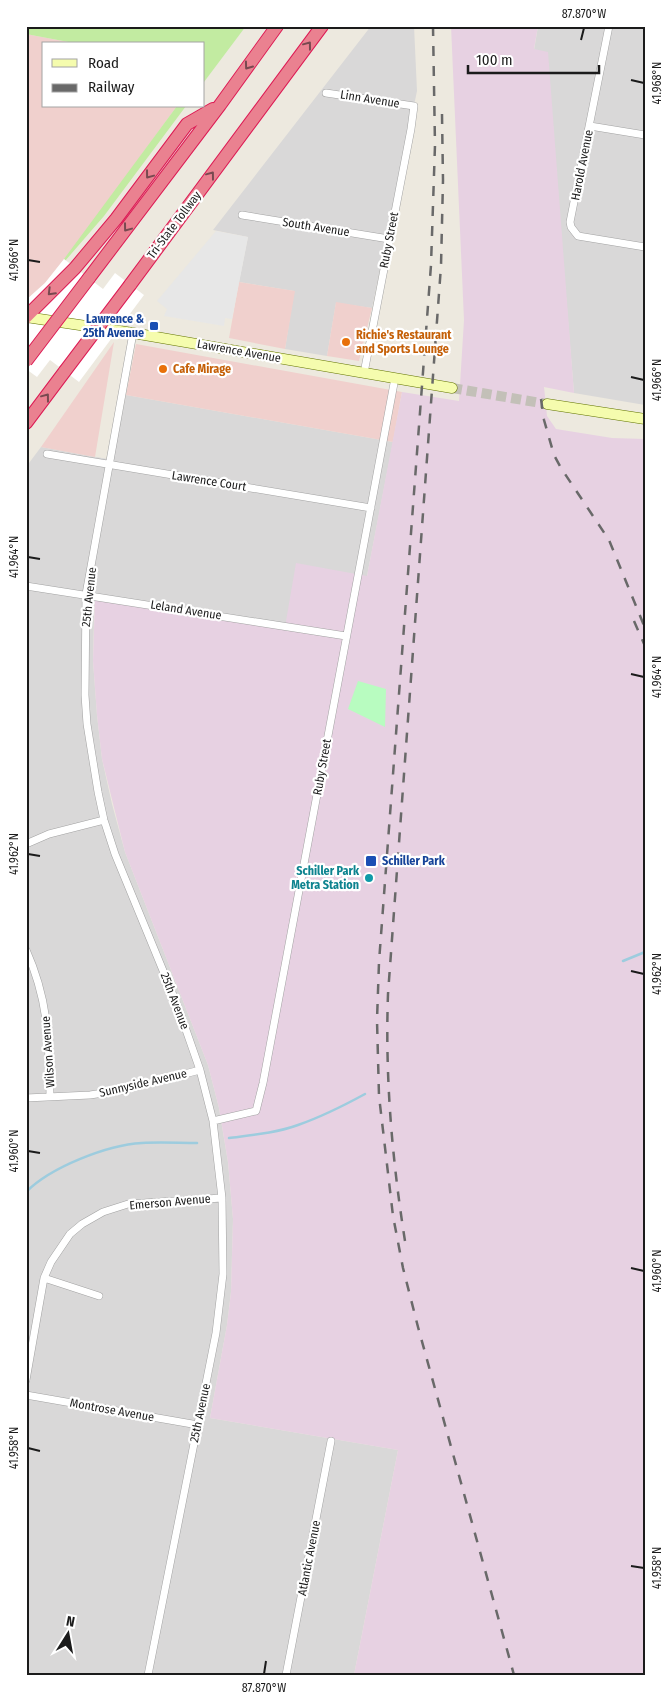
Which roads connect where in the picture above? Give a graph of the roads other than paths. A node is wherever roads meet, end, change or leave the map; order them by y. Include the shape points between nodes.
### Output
1 (277, 26) edge
2 (322, 26) edge
3 (609, 26) edge
4 (326, 93) dead end
5 (220, 105) junction
6 (414, 106) joint
7 (590, 126) junction
8 (645, 134) edge
9 (242, 215) dead end
10 (390, 239) junction
11 (645, 247) edge
12 (26, 317) edge
13 (134, 334) junction
14 (26, 361) edge
15 (364, 373) junction
16 (395, 378) junction
17 (452, 388) tunnel mouth
18 (547, 404) tunnel mouth
19 (645, 419) edge
20 (26, 424) edge
21 (47, 454) dead end
22 (109, 465) junction
23 (371, 508) junction
24 (26, 586) edge
25 (86, 594) junction
26 (346, 636) junction
27 (104, 820) junction
28 (26, 844) edge
29 (26, 950) edge
30 (200, 1070) junction
31 (50, 1097) junction
32 (26, 1098) edge
33 (213, 1121) junction
34 (222, 1198) junction
35 (44, 1278) junction
36 (99, 1296) dead end
37 (26, 1380) edge
38 (26, 1395) edge
39 (198, 1425) junction
40 (331, 1441) dead end
41 (148, 1675) edge
42 (286, 1675) edge

1 -> 5 highway
20 -> 2 highway, Tri-State Tollway, bridge
3 - 7 street, Harold Avenue
4 - 6 street, Linn Avenue
5 -> 12 highway via 187,124 116,219 75,268
5 -> 14 highway, bridge
6 - 10 street, Ruby Street
7 - 8 street
7 - 11 street, Harold Avenue via 571,227 578,236
9 - 10 street, South Avenue
10 - 15 street, Ruby Street
12 - 13 main road, Lawrence Avenue
13 - 15 main road, Lawrence Avenue
13 - 22 street, 25th Avenue
15 - 16 main road, Lawrence Avenue
16 - 17 main road, Lawrence Avenue
16 - 23 street, Ruby Street
18 - 19 main road
21 - 22 street, Lawrence Court
22 - 23 street, Lawrence Court
22 - 25 street, 25th Avenue
23 - 26 street, Ruby Street
24 - 25 street, Leland Avenue
25 - 26 street, Leland Avenue
25 - 27 street, 25th Avenue via 85,695 92,759
26 - 33 street, Ruby Street via 256,1112
27 - 28 street via 49,834
27 - 30 street, 25th Avenue via 117,861 178,1007
29 - 31 street, Wilson Avenue via 39,985 47,1022
30 - 31 street, Sunnyside Avenue via 124,1090
30 - 33 street, 25th Avenue
31 - 32 street, Sunnyside Avenue
33 - 34 street, 25th Avenue
34 - 35 street, Emerson Avenue via 128,1204 103,1212 70,1234
34 - 39 street, 25th Avenue via 223,1274 216,1333
35 - 36 street
35 - 37 street, Emerson Avenue
38 - 39 street, Montrose Avenue
39 - 41 street, 25th Avenue
40 - 42 street, Atlantic Avenue

